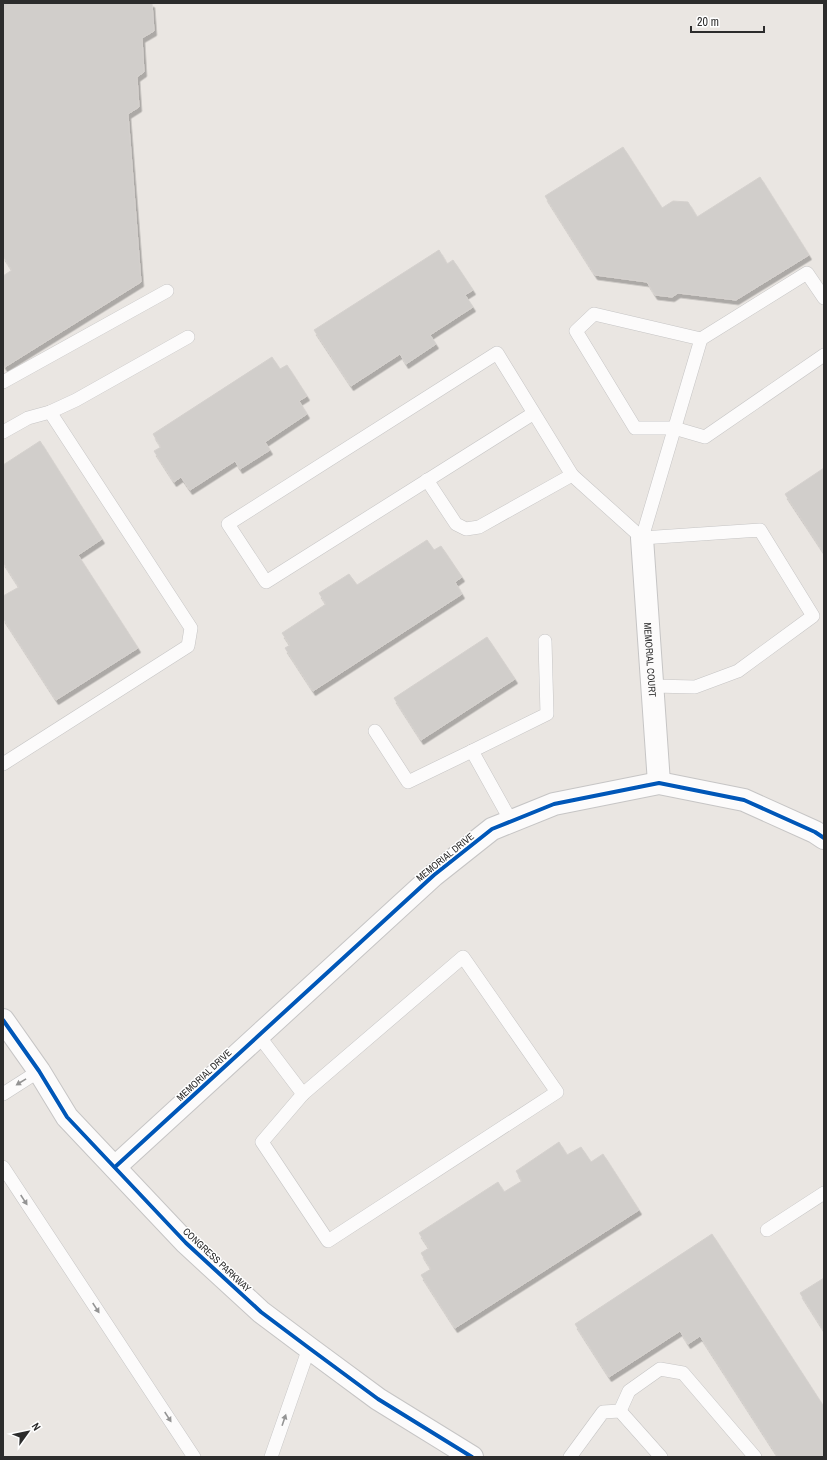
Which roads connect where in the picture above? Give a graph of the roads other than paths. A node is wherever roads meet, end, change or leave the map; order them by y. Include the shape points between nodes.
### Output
1 (167, 291) dead end
2 (824, 298) edge
3 (188, 337) dead end
4 (701, 339) junction
5 (824, 355) edge
6 (3, 382) edge
7 (50, 412) junction
8 (534, 413) junction
9 (674, 428) junction
10 (3, 432) edge
11 (572, 475) junction
12 (427, 480) junction
13 (642, 538) junction
14 (544, 641) dead end
15 (653, 686) junction
16 (375, 731) dead end
17 (472, 751) junction
18 (3, 764) edge
19 (659, 783) junction
20 (511, 821) junction
21 (824, 838) edge
22 (3, 1020) edge
23 (259, 1036) junction
24 (39, 1071) junction
25 (3, 1094) edge
26 (303, 1094) junction
27 (3, 1167) edge
28 (115, 1167) junction
29 (824, 1193) edge
30 (767, 1230) dead end
31 (309, 1348) junction
32 (620, 1411) junction
33 (194, 1457) edge
34 (271, 1457) edge
35 (472, 1457) edge
36 (570, 1457) edge
37 (661, 1457) edge
38 (755, 1457) edge

1 - 6 lane
2 - 4 lane via 807,273
3 - 7 lane
4 - 9 lane
4 - 9 lane via 594,314 576,331 635,428
5 - 9 lane via 705,436
7 - 10 lane via 28,418
7 - 18 lane via 191,628 188,646
8 - 11 lane
8 - 12 lane
8 - 12 lane via 497,353 228,524 266,582
9 - 13 lane
11 - 12 lane via 479,528 466,529 456,524
11 - 13 lane
13 - 15 street, MEMORIAL COURT
13 - 15 lane via 760,530 813,616 738,671 695,687
14 - 17 lane via 546,714
15 - 19 street, MEMORIAL COURT
16 - 17 lane via 408,782
17 - 20 lane
19 - 20 street, MEMORIAL DRIVE via 554,804
19 - 21 street, MEMORIAL DRIVE via 744,800
20 - 23 street, MEMORIAL DRIVE via 492,829 434,875
22 - 24 street, CONGRESS PARKWAY
23 - 26 lane
23 - 28 street, MEMORIAL DRIVE
24 -> 25 lane
24 - 28 street, CONGRESS PARKWAY via 67,1117
26 - 26 lane via 262,1142 328,1241 557,1092 463,957
27 -> 33 lane
28 - 31 street, CONGRESS PARKWAY via 186,1243 261,1312
29 - 30 lane
34 -> 31 lane
31 - 35 street, CONGRESS PARKWAY via 378,1399
32 - 36 lane via 603,1412
32 - 37 lane
32 - 38 lane via 629,1391 660,1369 683,1373

